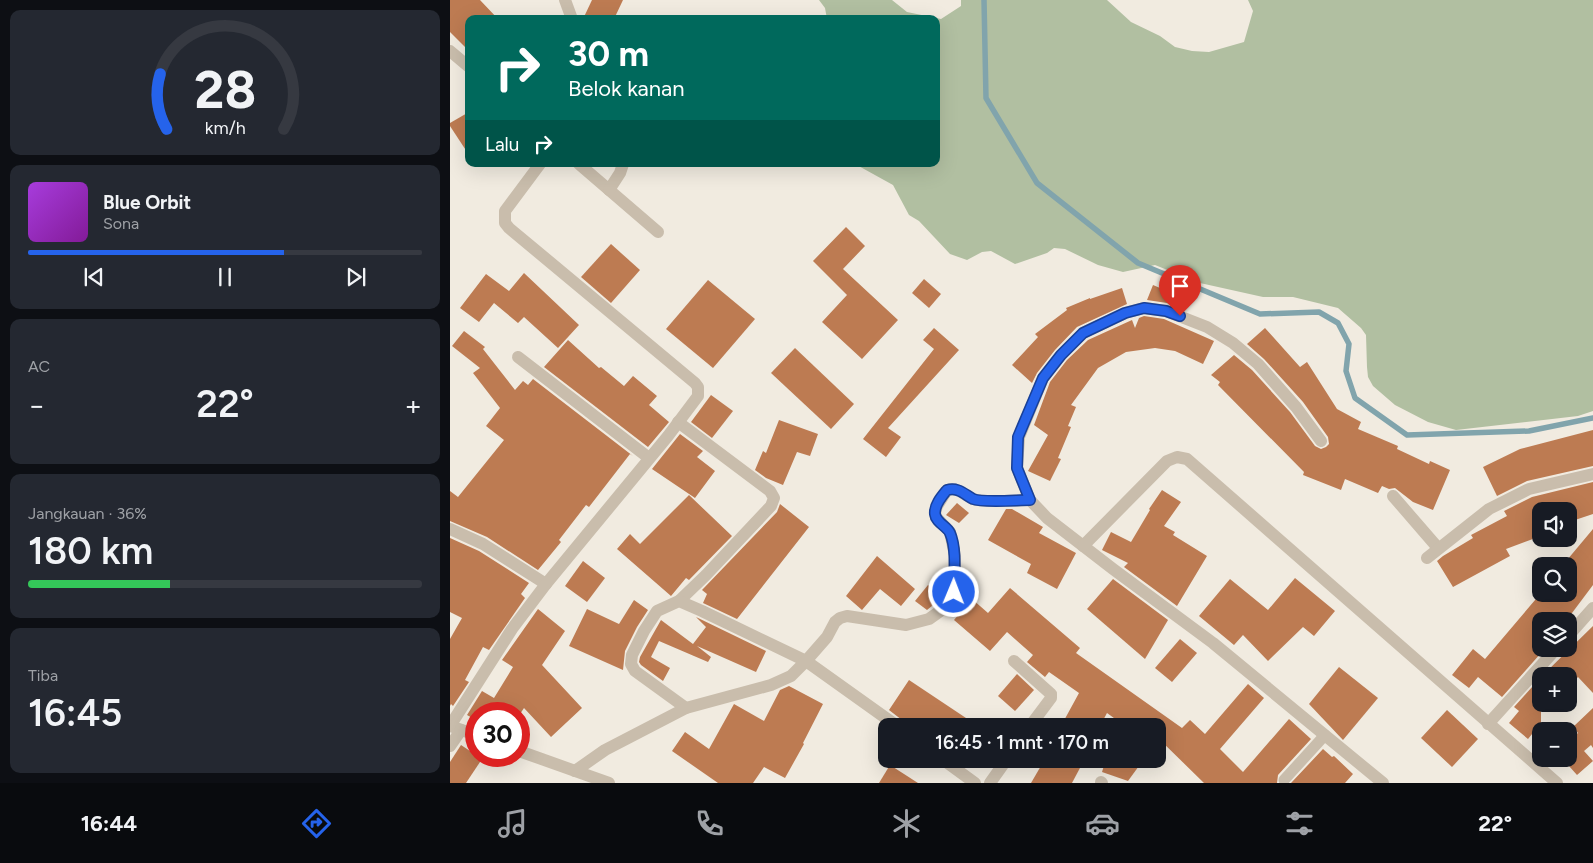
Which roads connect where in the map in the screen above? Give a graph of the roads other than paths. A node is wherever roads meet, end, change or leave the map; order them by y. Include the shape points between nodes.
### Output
1 (565, 0) edge
2 (571, 15) edge
3 (450, 51) edge
4 (465, 64) edge
5 (538, 167) edge
6 (582, 167) edge
7 (622, 167) edge
8 (609, 190) junction
9 (658, 232) dead end
10 (518, 357) dead end
11 (678, 422) junction
12 (1321, 441) dead end
13 (649, 458) junction
14 (1593, 474) edge
15 (1392, 496) dead end
16 (1030, 500) junction
17 (450, 528) edge
18 (1083, 546) junction
19 (1438, 548) junction
20 (1427, 558) dead end
21 (546, 584) junction
22 (678, 602) junction
23 (1593, 608) edge
24 (1577, 626) edge
25 (1549, 657) edge
26 (806, 661) junction
27 (1014, 662) dead end
28 (686, 708) junction
29 (885, 718) edge
30 (1036, 718) edge
31 (1488, 724) junction
32 (454, 727) edge
33 (1325, 735) junction
34 (450, 746) edge
35 (530, 755) edge
36 (955, 768) edge
37 (1001, 768) edge
38 (576, 771) junction
39 (1284, 780) dead end
40 (609, 783) edge
41 (976, 783) edge
42 (990, 783) edge
43 (1383, 783) edge
44 (1557, 783) edge

1 - 2 street
3 - 4 street
5 - 11 street via 504,211 505,223 695,382 698,396
6 - 8 street
7 - 8 street
8 - 9 street
10 - 13 street
11 - 13 street
11 - 22 street via 770,491 774,498 771,506
12 - 16 street via 1296,407 1234,342 1166,311 1144,308 1125,313 1083,333 1043,378 1018,437 1017,468
13 - 21 street
14 - 19 street via 1529,489 1489,509
15 - 19 street
16 - 18 street
16 - 26 street via 975,500 959,490 947,490 935,513 950,532 954,556 951,601 929,618 906,625 847,616 840,618
17 - 21 street via 483,544
18 - 31 street via 1167,461 1177,457 1187,459
18 - 33 street via 1213,642
19 - 20 street
21 - 32 street via 512,628
22 - 26 street
22 - 28 street via 658,611 637,643 631,664
23 - 24 street
25 - 31 street
26 - 28 street via 791,676 771,685
26 - 29 street
27 - 30 street via 1051,694
28 - 38 street via 605,750
31 - 44 street
32 - 34 street
33 - 39 lane
33 - 43 street
35 - 38 street
36 - 41 street
37 - 42 street
38 - 40 street

